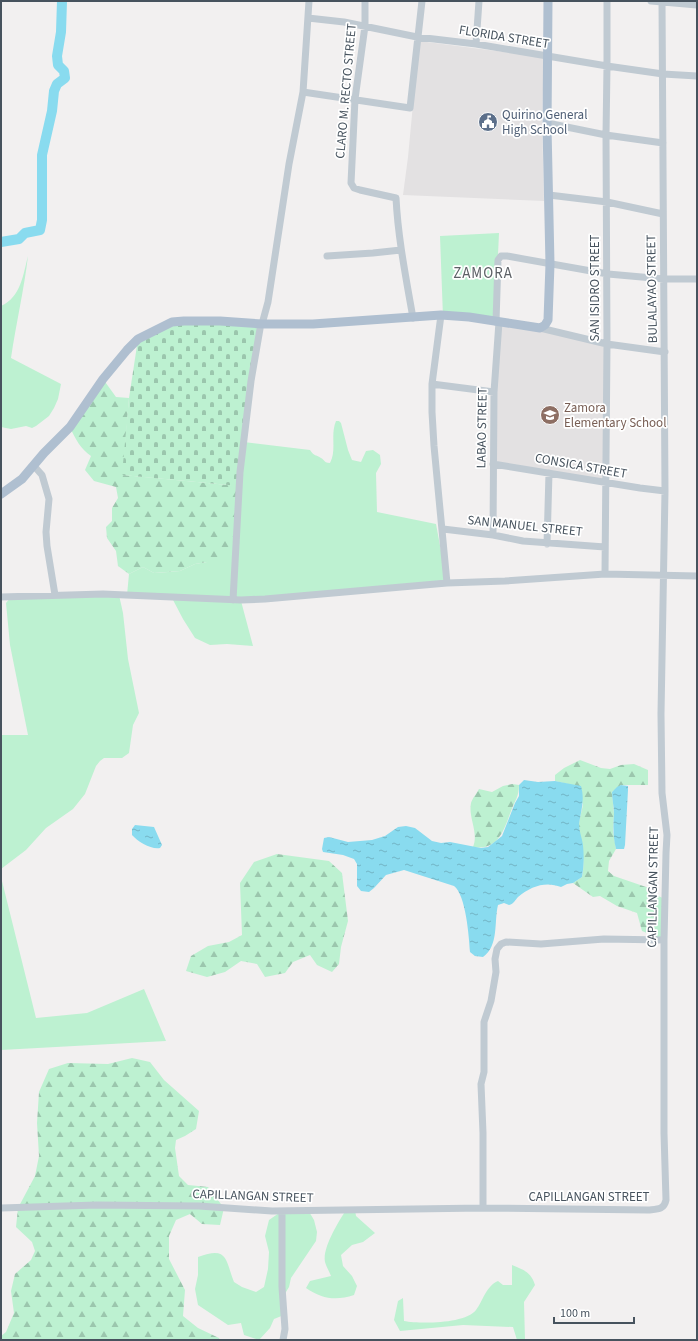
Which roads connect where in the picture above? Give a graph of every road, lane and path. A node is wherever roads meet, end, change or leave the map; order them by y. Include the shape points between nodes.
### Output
1 (309, 1) edge
2 (365, 1) edge
3 (422, 1) edge
4 (479, 1) edge
5 (548, 1) edge
6 (607, 1) edge
7 (651, 1) edge
8 (662, 2) edge
9 (697, 5) edge
10 (308, 18) junction
11 (365, 26) junction
12 (417, 37) junction
13 (476, 44) junction
14 (548, 55) junction
15 (607, 66) junction
16 (663, 74) junction
17 (697, 76) edge
18 (302, 92) junction
19 (355, 99) junction
20 (547, 123) junction
21 (606, 134) junction
22 (663, 143) junction
23 (548, 195) junction
24 (607, 202) junction
25 (663, 214) junction
26 (402, 250) junction
27 (327, 256) dead end
28 (550, 264) junction
29 (608, 274) junction
30 (664, 279) junction
31 (697, 279) edge
32 (441, 315) junction
33 (414, 318) junction
34 (497, 322) junction
35 (261, 326) junction
36 (540, 328) junction
37 (607, 344) junction
38 (665, 352) junction
39 (432, 384) junction
40 (494, 392) junction
41 (493, 464) junction
42 (34, 466) junction
43 (549, 472) junction
44 (605, 482) junction
45 (666, 491) junction
46 (1, 494) edge
47 (443, 530) junction
48 (493, 535) junction
49 (547, 543) junction
50 (605, 546) junction
51 (604, 574) junction
52 (664, 576) junction
53 (697, 576) edge
54 (447, 583) junction
55 (56, 595) junction
56 (1, 597) edge
57 (233, 600) junction
58 (664, 940) junction
59 (1, 1208) edge
60 (483, 1208) junction
61 (282, 1211) junction
62 (284, 1340) edge

1 - 10 street
2 - 11 street, CLARO M. RECTO STREET
3 - 12 street
4 - 13 street
5 - 14 main road
6 - 15 street, SAN ISIDRO STREET
7 - 8 street
8 - 9 street
8 - 16 street, BULALAYAO STREET
10 - 11 street, FLORIDA STREET
10 - 18 street
11 - 12 street, FLORIDA STREET
11 - 19 street, CLARO M. RECTO STREET
12 - 13 street, FLORIDA STREET
12 - 19 street via 410,108
13 - 14 street, FLORIDA STREET
14 - 15 street, FLORIDA STREET
14 - 20 main road
15 - 16 street, FLORIDA STREET
15 - 21 street, SAN ISIDRO STREET
16 - 17 street, FLORIDA STREET
16 - 22 street, BULALAYAO STREET
18 - 19 street
18 - 35 street via 268,302
19 - 26 street, CLARO M. RECTO STREET via 351,183 354,188 396,198
20 - 21 street
20 - 23 main road
21 - 22 street
21 - 24 street, SAN ISIDRO STREET
22 - 25 street, BULALAYAO STREET
23 - 24 street
23 - 28 main road
24 - 25 street
24 - 29 street, SAN ISIDRO STREET
25 - 30 street, BULALAYAO STREET
26 - 27 street
26 - 33 street
28 - 29 street
28 - 34 street, LABAO STREET via 500,257
28 - 36 main road via 548,320
29 - 30 street
29 - 37 street, SAN ISIDRO STREET
30 - 31 street
30 - 38 street, BULALAYAO STREET
32 - 33 main road
32 - 34 main road
32 - 39 street
33 - 35 main road
34 - 36 main road
34 - 40 street, LABAO STREET
35 - 42 main road via 220,320 172,322 138,339 103,379 70,427
35 - 57 street via 251,381 240,472
36 - 37 street
37 - 38 street
37 - 44 street, SAN ISIDRO STREET
38 - 45 street, BULALAYAO STREET
39 - 40 street
39 - 47 street via 434,446
40 - 41 street, LABAO STREET
41 - 43 street, CONSICA STREET
41 - 48 street, LABAO STREET
42 - 46 main road via 22,479
42 - 55 street via 42,475 49,499 47,546
43 - 44 street, CONSICA STREET
43 - 49 street
44 - 45 street, CONSICA STREET
44 - 50 street, SAN ISIDRO STREET
45 - 52 street, BULALAYAO STREET
47 - 48 street, SAN MANUEL STREET
47 - 54 street
48 - 49 street, SAN MANUEL STREET
49 - 50 street, SAN MANUEL STREET
50 - 51 street, SAN ISIDRO STREET
51 - 52 street
51 - 54 street via 505,582
52 - 53 street
52 - 58 street, CAPILLANGAN STREET via 661,714 662,793 667,835
54 - 57 street via 265,600
55 - 56 street
55 - 57 street via 119,594
58 - 60 street via 604,939 541,944 503,942 499,946 484,1031 484,1072 481,1084
58 - 60 street, CAPILLANGAN STREET via 665,1205 648,1210
59 - 61 street, CAPILLANGAN STREET via 97,1205 199,1206
60 - 61 street, CAPILLANGAN STREET
61 - 62 street

